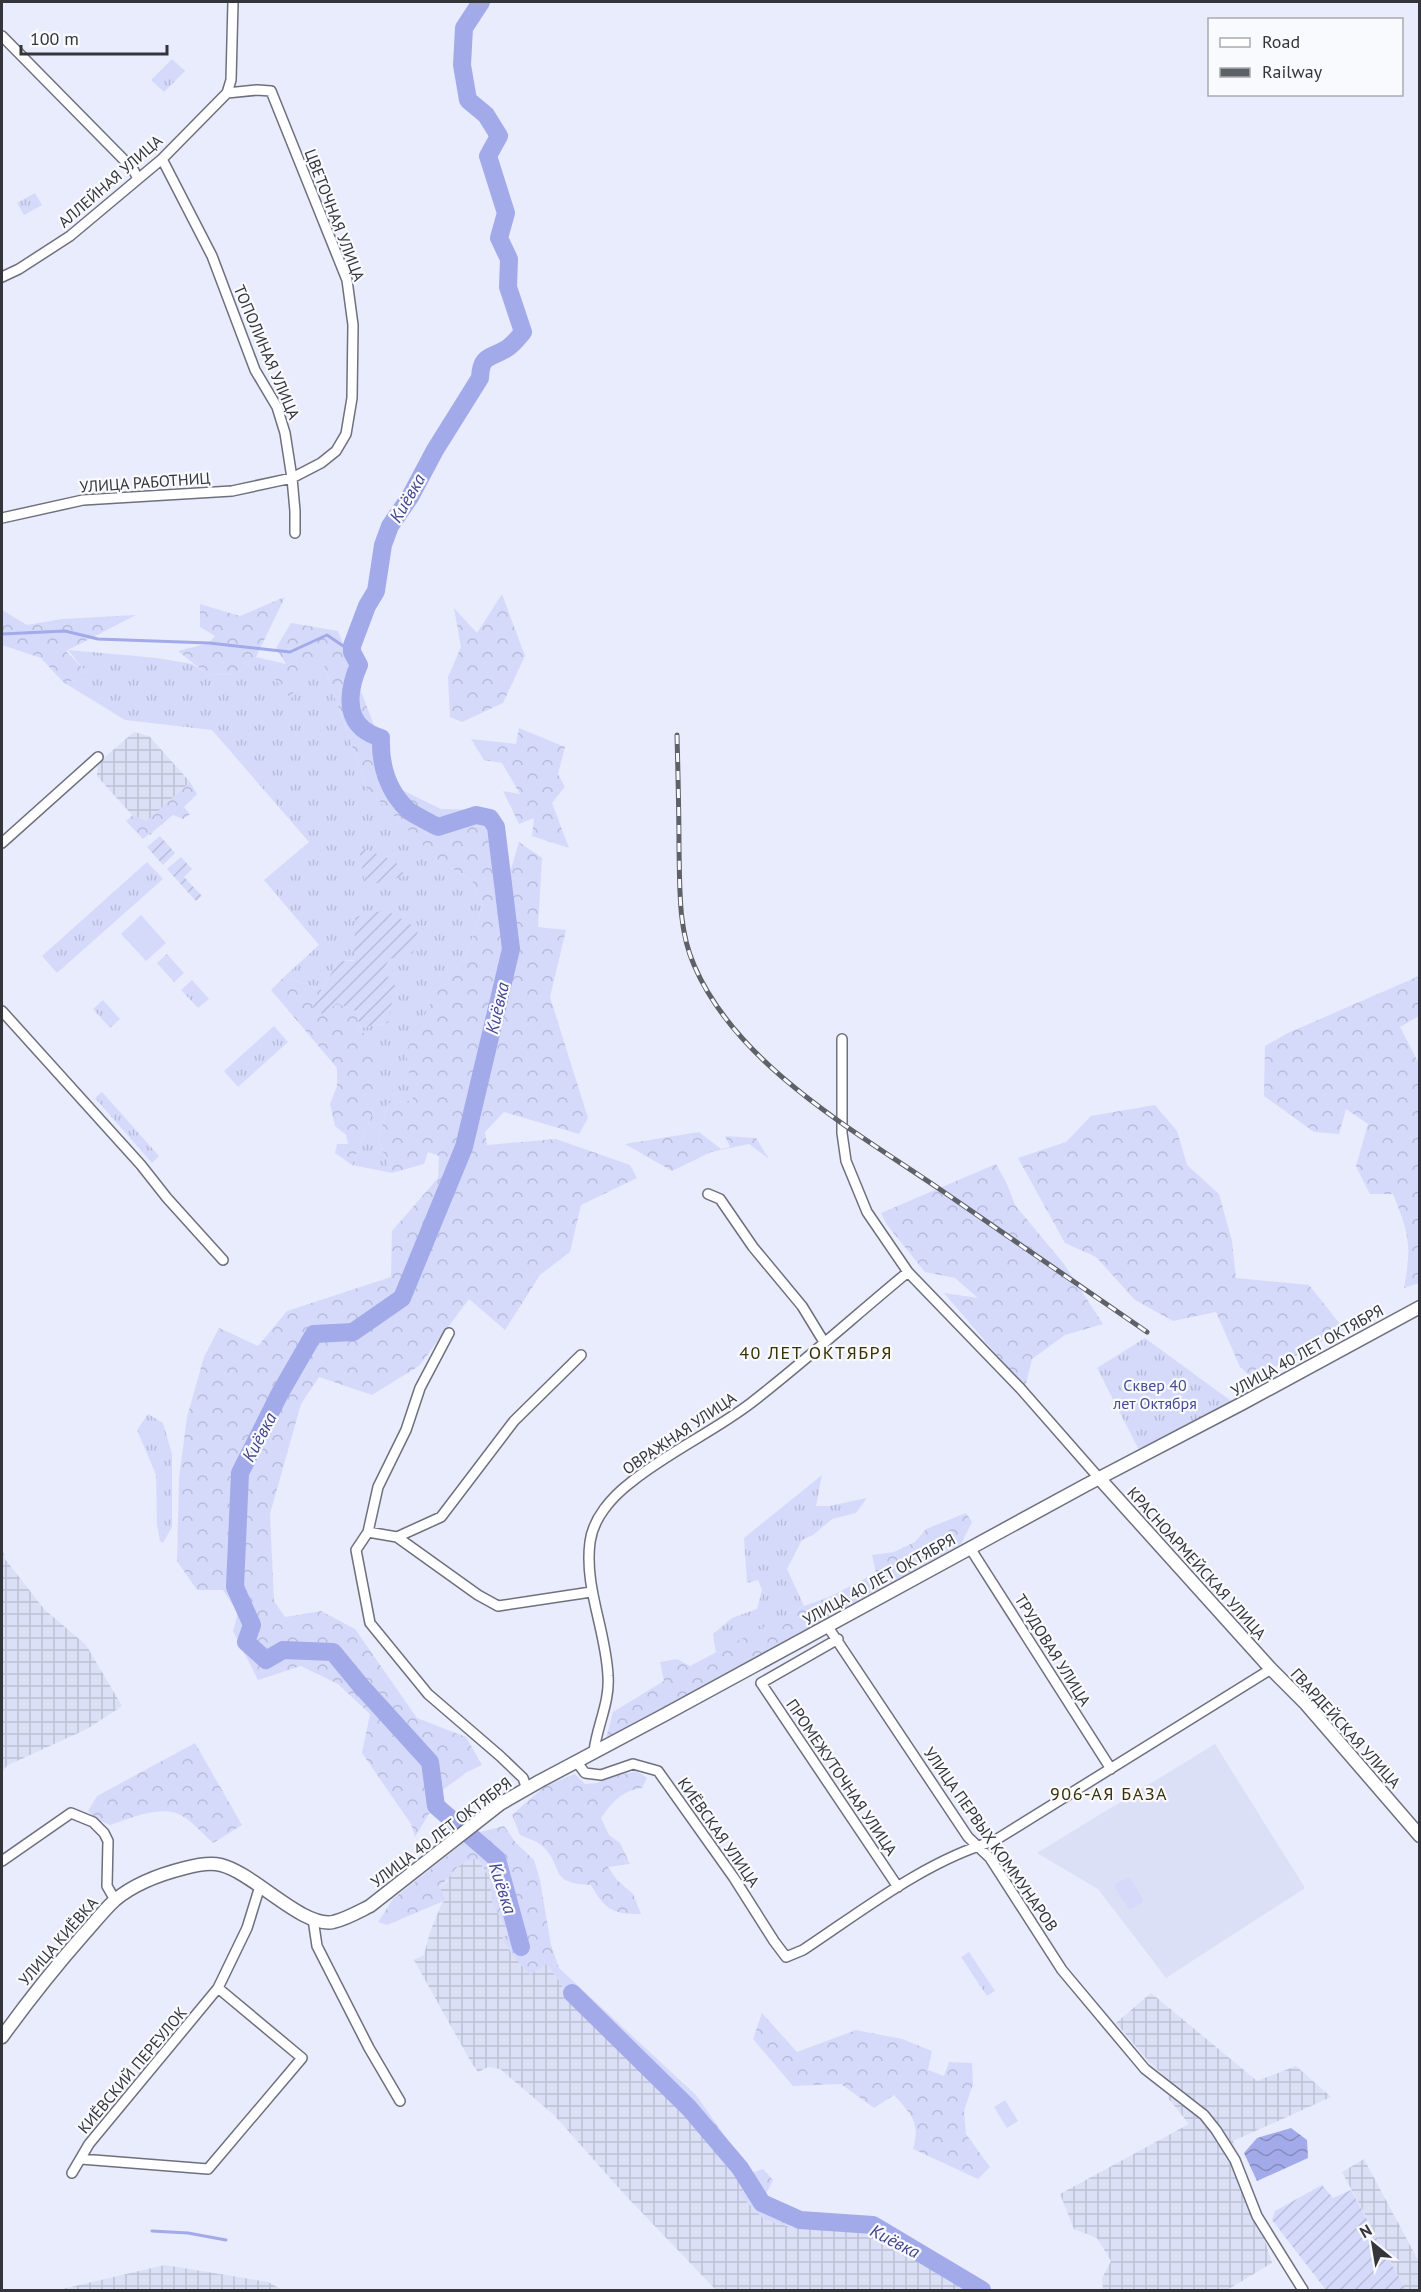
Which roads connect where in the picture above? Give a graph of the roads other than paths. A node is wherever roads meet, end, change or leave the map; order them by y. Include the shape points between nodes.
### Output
1 (233, 2) edge
2 (2, 36) edge
3 (227, 93) junction
4 (162, 159) junction
5 (138, 179) junction
6 (2, 277) edge
7 (292, 478) junction
8 (2, 518) edge
9 (295, 533) dead end
10 (98, 757) dead end
11 (2, 843) edge
12 (2, 1011) edge
13 (842, 1039) dead end
14 (708, 1194) dead end
15 (223, 1260) dead end
16 (908, 1272) junction
17 (1419, 1306) edge
18 (449, 1334) dead end
19 (824, 1342) junction
20 (581, 1355) dead end
21 (1100, 1479) junction
22 (368, 1532) junction
23 (397, 1537) junction
24 (970, 1548) junction
25 (591, 1592) junction
26 (828, 1627) junction
27 (838, 1639) junction
28 (1271, 1669) junction
29 (594, 1751) junction
30 (576, 1761) junction
31 (1111, 1769) junction
32 (527, 1789) junction
33 (1419, 1836) edge
34 (976, 1846) junction
35 (2, 1861) edge
36 (260, 1886) junction
37 (898, 1887) junction
38 (115, 1900) junction
39 (370, 1906) joint
40 (313, 1919) junction
41 (218, 1988) junction
42 (2, 2037) edge
43 (400, 2101) dead end
44 (81, 2159) junction
45 (72, 2173) dead end
46 (1303, 2290) edge

1 - 3 street via 231,80
2 - 5 street via 133,169
3 - 4 street, АЛЛЕЙНАЯ УЛИЦА
3 - 7 street, ЦВЕТОЧНАЯ УЛИЦА via 271,91 347,280 353,325 352,398 346,434 336,451
4 - 5 street, АЛЛЕЙНАЯ УЛИЦА
4 - 7 street, ТОПОЛИНАЯ УЛИЦА via 212,256 255,370 277,407
5 - 6 street, АЛЛЕЙНАЯ УЛИЦА via 70,236
7 - 8 street, УЛИЦА РАБОТНИЦ via 232,490 83,500
7 - 9 street, ТОПОЛИНАЯ УЛИЦА
10 - 11 street
12 - 15 street
13 - 16 street via 842,1133 846,1161 867,1212
14 - 19 street via 720,1199 753,1247 802,1305
16 - 19 street, ОВРАЖНАЯ УЛИЦА
16 - 21 street via 1020,1388
17 - 21 main road, УЛИЦА 40 ЛЕТ ОКТЯБРЯ
18 - 22 street via 420,1388 406,1430 378,1487
19 - 25 street, ОВРАЖНАЯ УЛИЦА via 750,1404 630,1483 613,1499 598,1518 590,1541
20 - 23 street via 514,1421 441,1517
21 - 24 main road, УЛИЦА 40 ЛЕТ ОКТЯБРЯ
21 - 28 main road, КРАСНОАРМЕЙСКАЯ УЛИЦА
22 - 23 street
22 - 32 street via 356,1550 370,1623 428,1694 523,1778
23 - 25 street via 498,1606
24 - 26 main road, УЛИЦА 40 ЛЕТ ОКТЯБРЯ
24 - 31 street, ТРУДОВАЯ УЛИЦА
25 - 29 street, ОВРАЖНАЯ УЛИЦА via 609,1677
26 - 27 street, УЛИЦА ПЕРВЫХ КОММУНАРОВ
26 - 29 main road, УЛИЦА 40 ЛЕТ ОКТЯБРЯ
27 - 34 street, УЛИЦА ПЕРВЫХ КОММУНАРОВ
27 - 37 street, ПРОМЕЖУТОЧНАЯ УЛИЦА via 761,1683
28 - 31 street
28 - 33 main road, ГВАРДЕЙСКАЯ УЛИЦА
29 - 30 main road, УЛИЦА 40 ЛЕТ ОКТЯБРЯ
30 - 32 main road, УЛИЦА 40 ЛЕТ ОКТЯБРЯ
30 - 37 street, КИЁВСКАЯ УЛИЦА via 585,1773 601,1775 633,1764 658,1771 786,1957 803,1950
31 - 34 street via 994,1841
32 - 39 main road, УЛИЦА 40 ЛЕТ ОКТЯБРЯ via 492,1811
34 - 37 street
34 - 46 street, УЛИЦА ПЕРВЫХ КОММУНАРОВ via 990,1858 1062,1970 1145,2068 1204,2115 1216,2130 1235,2160 1257,2216
35 - 38 street via 70,1813 93,1822 104,1833 108,1841 107,1886
36 - 38 main road, УЛИЦА КИЁВКА via 219,1864 201,1864 165,1873
36 - 40 main road, УЛИЦА КИЁВКА
36 - 41 street, КИЁВСКИЙ ПЕРЕУЛОК via 247,1928
38 - 42 main road, УЛИЦА КИЁВКА via 50,1972
39 - 40 main road, УЛИЦА КИЁВКА via 330,1923
40 - 43 street via 317,1946
41 - 44 street, КИЁВСКИЙ ПЕРЕУЛОК via 89,2144
41 - 44 street via 302,2058 208,2169
44 - 45 street, КИЁВСКИЙ ПЕРЕУЛОК

